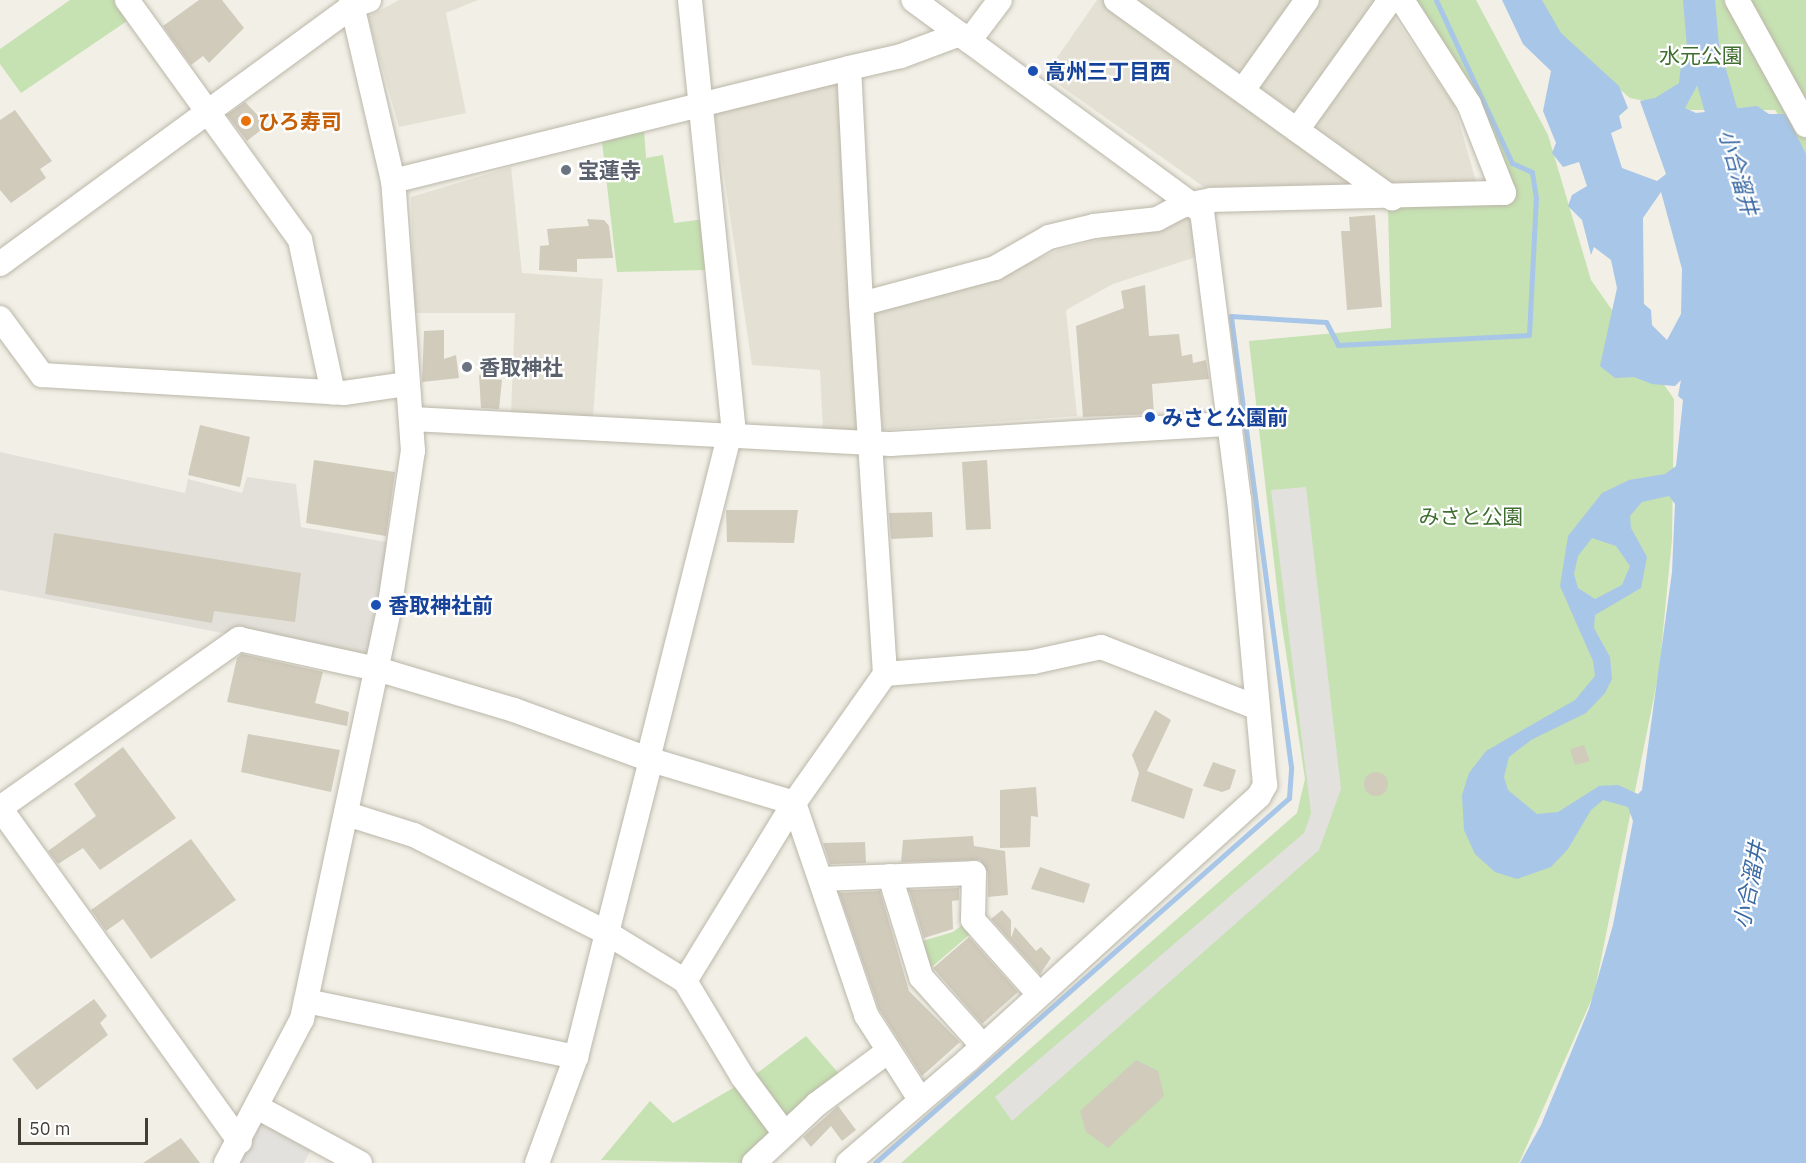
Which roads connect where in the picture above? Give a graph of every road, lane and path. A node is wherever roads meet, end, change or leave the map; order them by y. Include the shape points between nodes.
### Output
1 (127, 0) edge
2 (690, 0) edge
3 (913, 0) edge
4 (1000, 0) edge
5 (1116, 0) edge
6 (1307, 0) edge
7 (1390, 0) edge
8 (1402, 0) edge
9 (1737, 0) edge
10 (357, 2) edge
11 (965, 37) junction
12 (849, 68) junction
13 (1243, 90) junction
14 (701, 102) junction
15 (208, 114) junction
16 (1806, 125) edge
17 (1297, 130) junction
18 (393, 181) junction
19 (1392, 198) junction
20 (1196, 203) junction
21 (0, 264) edge
22 (861, 304) junction
23 (0, 318) edge
24 (407, 384) junction
25 (333, 392) junction
26 (412, 419) junction
27 (1230, 424) junction
28 (731, 436) junction
29 (872, 444) junction
30 (377, 669) junction
31 (885, 674) junction
32 (1258, 708) junction
33 (649, 759) junction
34 (794, 803) junction
35 (0, 808) edge
36 (347, 814) junction
37 (890, 876) junction
38 (820, 879) junction
39 (607, 933) junction
40 (685, 981) junction
41 (1039, 994) junction
42 (306, 1001) junction
43 (983, 1046) junction
44 (887, 1052) junction
45 (576, 1057) junction
46 (920, 1099) junction
47 (259, 1108) junction
48 (785, 1134) junction
49 (240, 1142) junction
50 (226, 1163) edge
51 (360, 1163) edge
52 (537, 1163) edge
53 (754, 1163) edge
54 (848, 1163) edge

1 - 15 street
2 - 14 street
3 - 11 street
4 - 11 street
5 - 13 street
6 - 13 street
7 - 17 street
8 - 19 street via 1469,104 1504,194
9 - 16 street
10 - 15 street
10 - 18 street
11 - 12 street
11 - 20 street
12 - 14 street
12 - 22 street
13 - 17 street
14 - 18 street
14 - 28 street
15 - 21 street
15 - 25 street via 304,250
17 - 19 street
18 - 24 street via 405,290
19 - 20 street
20 - 22 street via 1157,219 1094,226 1049,237 995,268
20 - 27 street via 1208,234
22 - 29 street
23 - 25 street via 42,375
24 - 25 street
24 - 26 street
26 - 28 street
26 - 30 street via 413,451 399,554
27 - 29 street
27 - 32 street
28 - 29 street
28 - 33 street
29 - 31 street
30 - 33 street via 514,710
30 - 35 street via 239,639
30 - 36 street
31 - 32 street via 1033,662 1101,647
31 - 34 street
32 - 41 street via 1265,785 1259,796
33 - 34 street
33 - 39 street
34 - 38 street
34 - 40 street
35 - 49 street
36 - 39 street via 414,835
36 - 42 street
37 - 38 street
37 - 41 street via 974,873 973,920
37 - 43 street via 921,977
38 - 44 street via 866,1015
39 - 40 street
39 - 45 street
40 - 48 street via 742,1076
41 - 43 street
42 - 45 street
42 - 47 street via 296,1034
43 - 46 street
44 - 46 street
44 - 48 street via 817,1104
45 - 52 street
46 - 54 street
47 - 49 street
47 - 51 street
48 - 53 street
49 - 50 street

